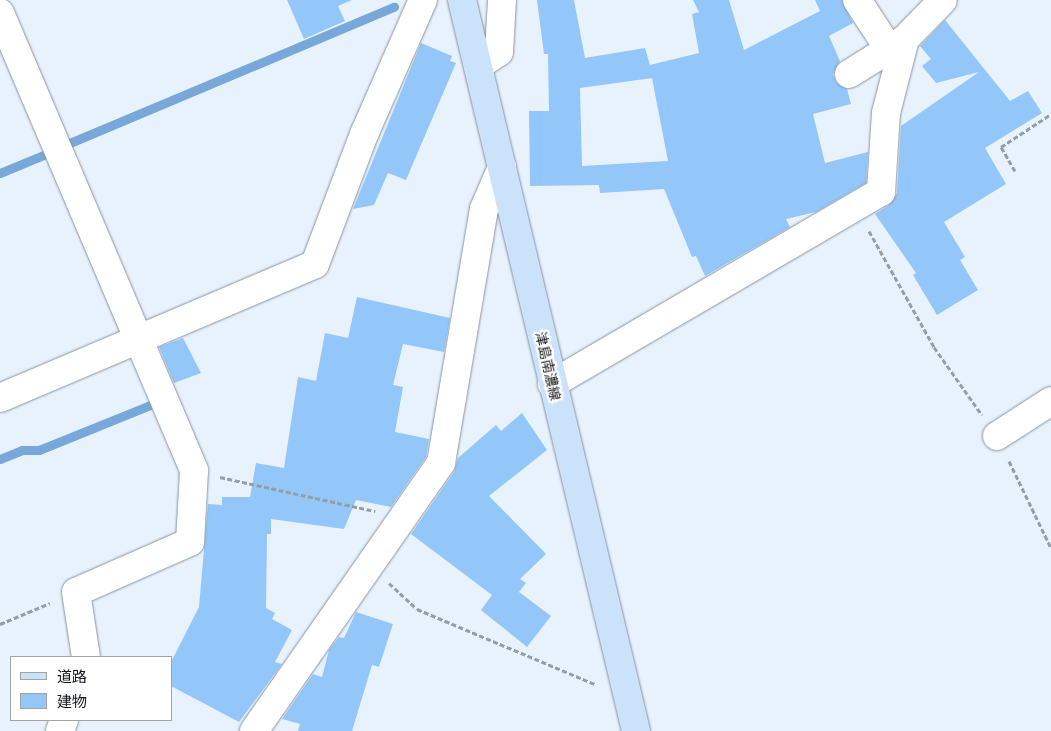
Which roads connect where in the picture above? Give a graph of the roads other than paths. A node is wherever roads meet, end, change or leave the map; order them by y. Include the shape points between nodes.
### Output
1 (423, 0) edge
2 (462, 0) edge
3 (502, 0) edge
4 (857, 0) edge
5 (944, 0) edge
6 (0, 13) edge
7 (897, 44) junction
8 (478, 66) junction
9 (849, 74) dead end
10 (502, 167) junction
11 (139, 341) junction
12 (552, 384) junction
13 (0, 398) edge
14 (1051, 401) edge
15 (997, 436) road end
16 (86, 656) edge
17 (254, 731) edge
18 (636, 731) edge

1 - 11 street via 365,132 315,264
2 - 8 main road, 津島南濃線
3 - 8 street via 499,52
4 - 7 street
5 - 7 street
6 - 11 street
7 - 9 street
7 - 12 street via 886,113 881,192 856,210 647,325
8 - 10 main road, 津島南濃線
10 - 12 main road, 津島南濃線
10 - 17 street via 484,209 441,463 371,568
11 - 13 street
11 - 16 street via 194,471 190,542 76,592
12 - 18 main road, 津島南濃線
14 - 15 street

